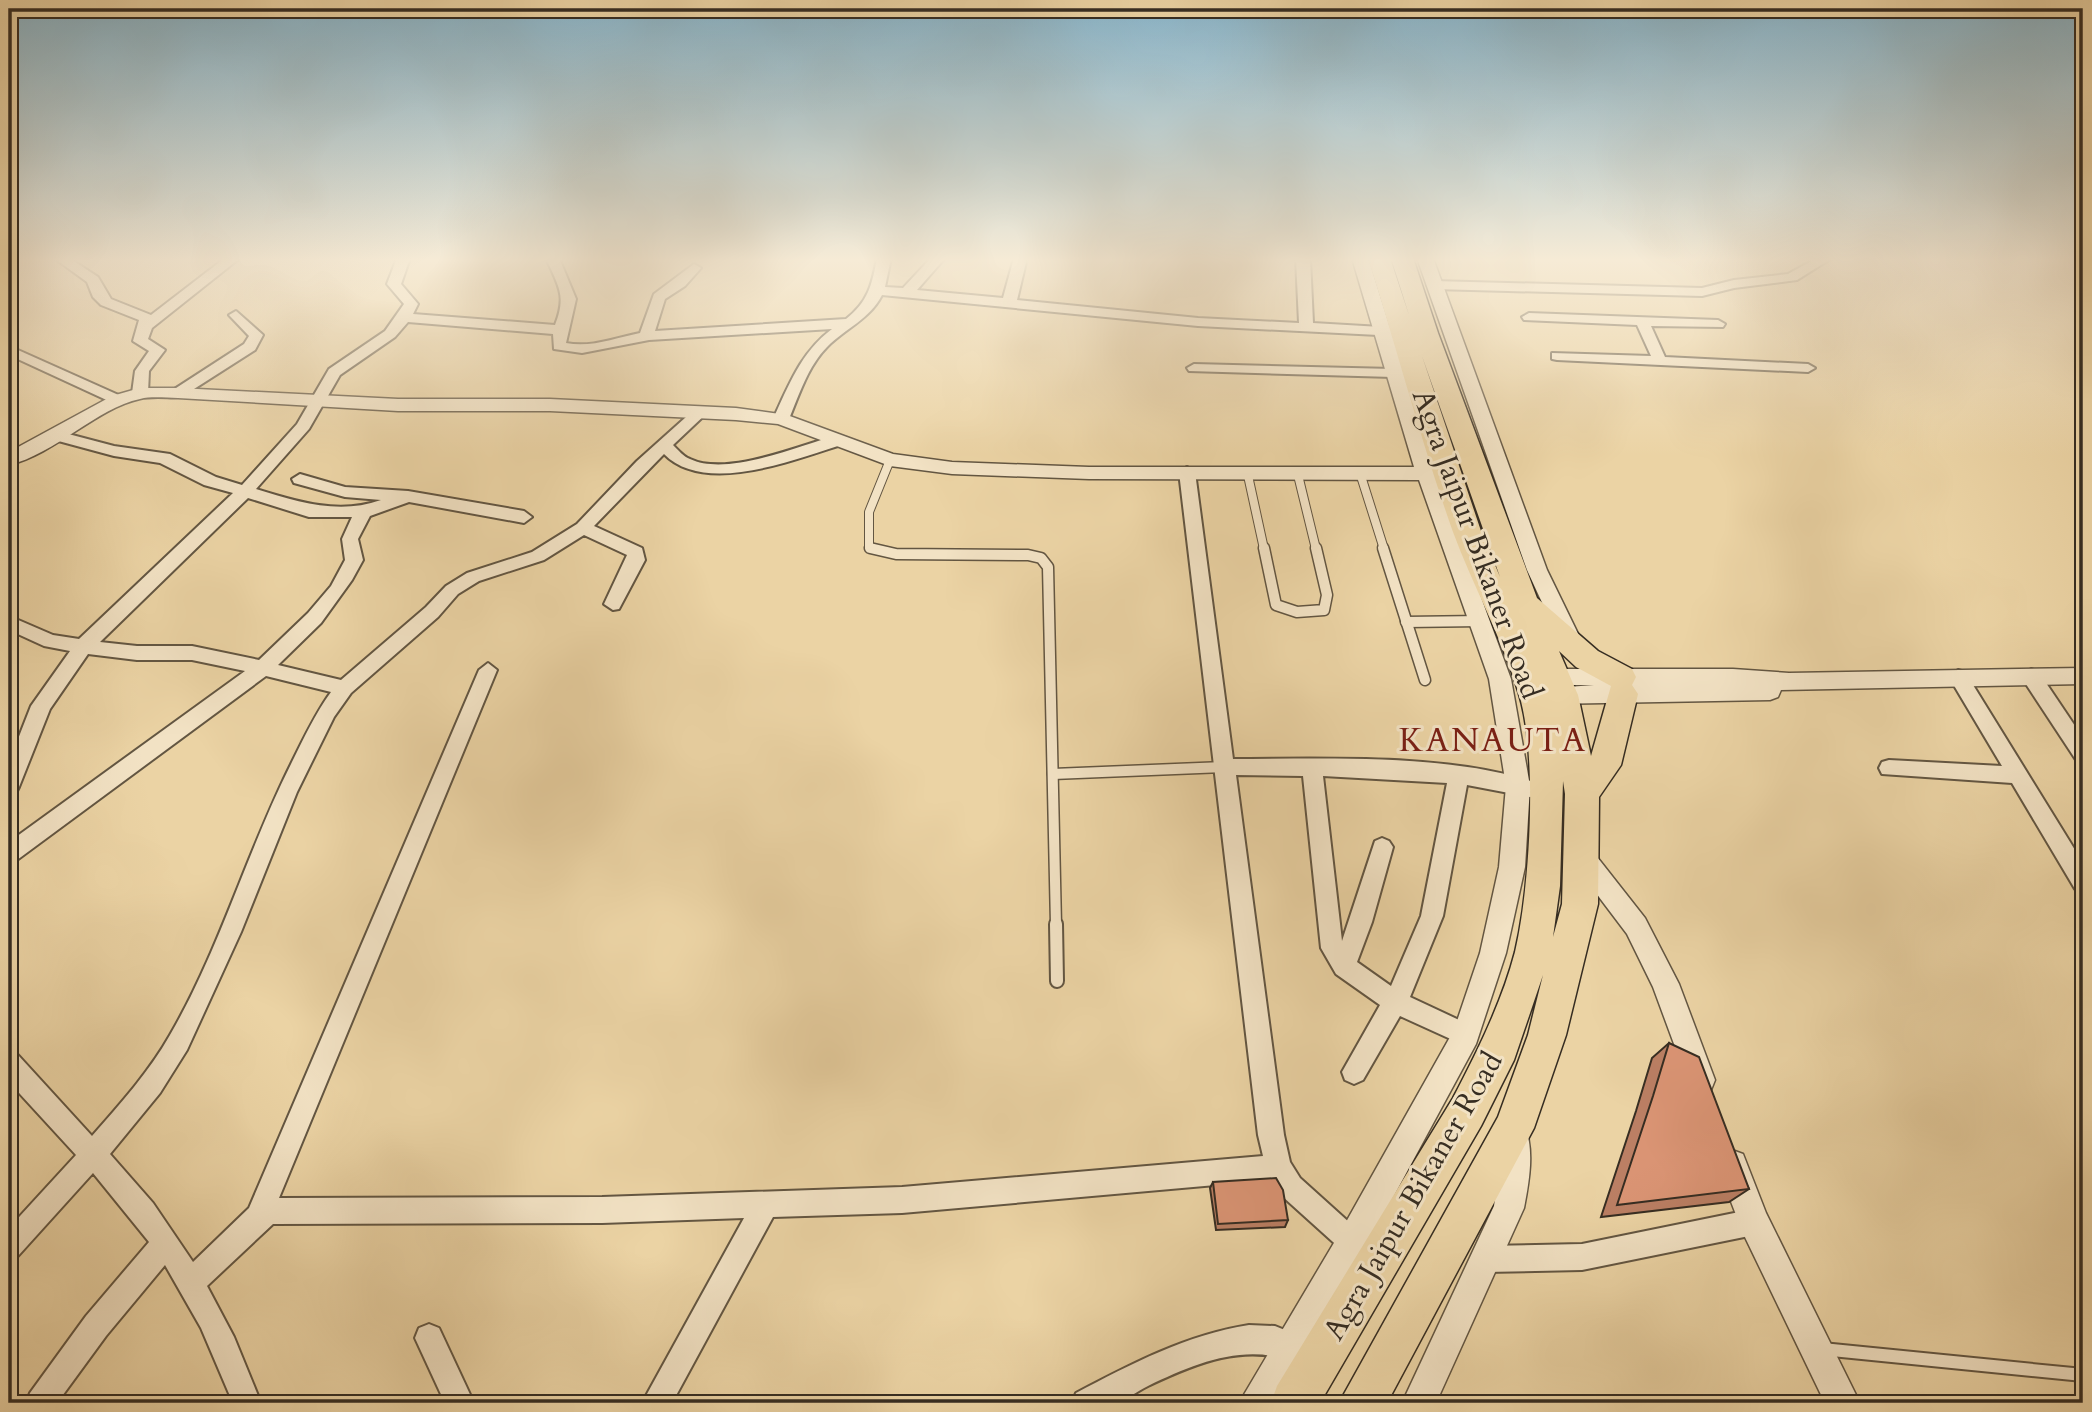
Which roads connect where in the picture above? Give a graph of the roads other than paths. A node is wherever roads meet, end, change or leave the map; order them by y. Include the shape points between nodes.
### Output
1 (148, 324) edge
2 (245, 324) edge
3 (399, 324) edge
4 (481, 324) edge
5 (562, 324) edge
6 (650, 324) edge
7 (826, 324) edge
8 (851, 324) edge
9 (1232, 324) edge
10 (1307, 324) edge
11 (1388, 324) edge
12 (1391, 324) edge
13 (1423, 324) edge
14 (1448, 324) edge
15 (1637, 324) edge
16 (145, 326) joint
17 (1307, 329) junction
18 (560, 330) junction
19 (1392, 332) junction
20 (646, 336) junction
21 (9, 350) edge
22 (1557, 356) dead end
23 (1660, 361) junction
24 (1194, 368) dead end
25 (1808, 368) dead end
26 (1393, 373) junction
27 (140, 393) junction
28 (178, 393) junction
29 (118, 400) junction
30 (316, 401) junction
31 (700, 412) junction
32 (781, 419) junction
33 (57, 436) junction
34 (838, 440) junction
35 (664, 445) junction
36 (9, 460) edge
37 (890, 460) junction
38 (1247, 471) junction
39 (1297, 471) junction
40 (1186, 472) junction
41 (1360, 473) junction
42 (1437, 474) junction
43 (300, 480) dead end
44 (244, 491) junction
45 (408, 496) junction
46 (363, 512) junction
47 (524, 517) dead end
48 (583, 528) junction
49 (1525, 602) junction
50 (612, 604) dead end
51 (1481, 621) junction
52 (1406, 622) junction
53 (9, 623) edge
54 (1572, 644) junction
55 (83, 647) junction
56 (263, 668) junction
57 (488, 670) dead end
58 (2031, 676) junction
59 (2083, 676) edge
60 (1958, 677) junction
61 (1425, 680) dead end
62 (1621, 685) junction
63 (1531, 686) junction
64 (344, 688) junction
65 (2083, 754) edge
66 (1224, 767) junction
67 (1312, 768) junction
68 (1889, 768) dead end
69 (1053, 774) junction
70 (2018, 775) junction
71 (1458, 777) junction
72 (9, 787) edge
73 (1532, 789) junction
74 (1582, 794) junction
75 (1381, 847) dead end
76 (9, 854) edge
77 (1581, 856) junction
78 (2083, 882) edge
79 (1344, 967) junction
80 (1056, 981) dead end
81 (1396, 1000) junction
82 (1466, 1035) junction
83 (9, 1063) edge
84 (1354, 1072) dead end
85 (1514, 1128) junction
86 (94, 1154) junction
87 (1279, 1167) junction
88 (765, 1206) junction
89 (258, 1217) junction
90 (1754, 1222) junction
91 (1352, 1242) junction
92 (165, 1244) junction
93 (9, 1247) edge
94 (1485, 1259) junction
95 (191, 1283) junction
96 (429, 1338) dead end
97 (1815, 1348) junction
98 (1303, 1353) junction
99 (2083, 1375) edge
100 (40, 1403) edge
101 (247, 1403) edge
102 (460, 1403) edge
103 (656, 1403) edge
104 (1086, 1403) edge
105 (1256, 1403) edge
106 (1294, 1403) edge
107 (1362, 1403) edge
108 (1419, 1403) edge
109 (1843, 1403) edge

1 - 16 street
2 - 28 street via 256,335 250,347
3 - 30 street via 334,372
4 - 18 street
5 - 18 street
6 - 20 street
7 - 20 street
8 - 32 street via 808,362
9 - 17 street
10 - 17 street
11 - 19 street
12 - 19 highway, Agra Jaipur Bikaner Road
13 - 49 highway, Agra Jaipur Bikaner Road
14 - 54 street via 1537,570
15 - 23 street
16 - 27 street via 140,341 158,350 142,371
17 - 19 street
18 - 20 street via 559,346 572,350 592,350
19 - 26 street
19 - 42 highway, Agra Jaipur Bikaner Road
21 - 29 street
22 - 23 street
23 - 25 street
24 - 26 street
26 - 42 street
27 - 28 street
27 - 29 street
28 - 30 street
29 - 33 street
30 - 31 street
30 - 44 street via 291,445
31 - 32 street
31 - 35 street
32 - 34 street
33 - 36 street
33 - 44 street via 164,458 209,481
34 - 35 street via 726,467 682,462
34 - 37 street
35 - 48 street
37 - 40 street via 920,466 1027,471
37 - 69 lane via 873,495 869,547 896,554 1028,555 1041,558 1048,567
38 - 39 street
38 - 39 lane via 1276,605 1297,612 1325,610 1327,595
38 - 40 street
39 - 41 street
40 - 66 street
41 - 42 street
41 - 52 lane
42 - 51 street
42 - 63 highway, Agra Jaipur Bikaner Road via 1467,531
43 - 45 street via 345,492
44 - 46 street via 309,511
44 - 55 street
45 - 46 street
45 - 47 street
46 - 56 street via 350,540 355,560 340,585
48 - 50 street via 636,552
48 - 64 street via 538,556 473,577 452,590
49 - 54 highway
49 - 63 highway, Agra Jaipur Bikaner Road
51 - 52 lane
51 - 63 street
52 - 61 lane
53 - 55 street via 34,636
54 - 62 highway
55 - 56 street via 192,653
55 - 72 street via 41,706
56 - 64 street
56 - 76 street
57 - 89 street
58 - 59 street
58 - 60 street
58 - 65 street
60 - 62 street via 1789,682 1775,691 1759,693
60 - 70 street
62 - 63 street
62 - 74 highway via 1605,765
63 - 73 highway, Agra Jaipur Bikaner Road via 1544,748
63 - 74 highway, Agra Jaipur Bikaner Road
64 - 86 street via 326,713 287,792 179,1042 151,1085
66 - 67 street
66 - 69 lane
66 - 87 street via 1271,1135
67 - 71 street
67 - 79 street via 1332,948
68 - 70 street
69 - 80 lane
70 - 78 street
71 - 73 street
71 - 81 street via 1434,909
73 - 82 street via 1493,953
73 - 98 highway, Agra Jaipur Bikaner Road via 1542,886 1533,952 1494,1060 1467,1112
74 - 77 highway, Agra Jaipur Bikaner Road
75 - 79 street
77 - 85 highway, Agra Jaipur Bikaner Road via 1580,904 1568,961
77 - 90 street via 1636,926 1665,984
79 - 81 street
81 - 82 street
81 - 84 street
82 - 91 street
83 - 86 street
85 - 94 street via 1509,1208
85 - 107 highway, Agra Jaipur Bikaner Road
86 - 92 street
86 - 93 street
87 - 88 street via 902,1200
87 - 91 street via 1291,1187
88 - 89 street via 273,1211
88 - 103 street
89 - 95 street
90 - 94 street via 1582,1257
90 - 97 street
91 - 98 street
92 - 95 street
92 - 100 street via 96,1326
94 - 108 street
95 - 101 street
96 - 102 street
97 - 99 lane
97 - 109 street
98 - 104 street via 1259,1339 1234,1340 1187,1353
98 - 105 street
98 - 106 highway, Agra Jaipur Bikaner Road

